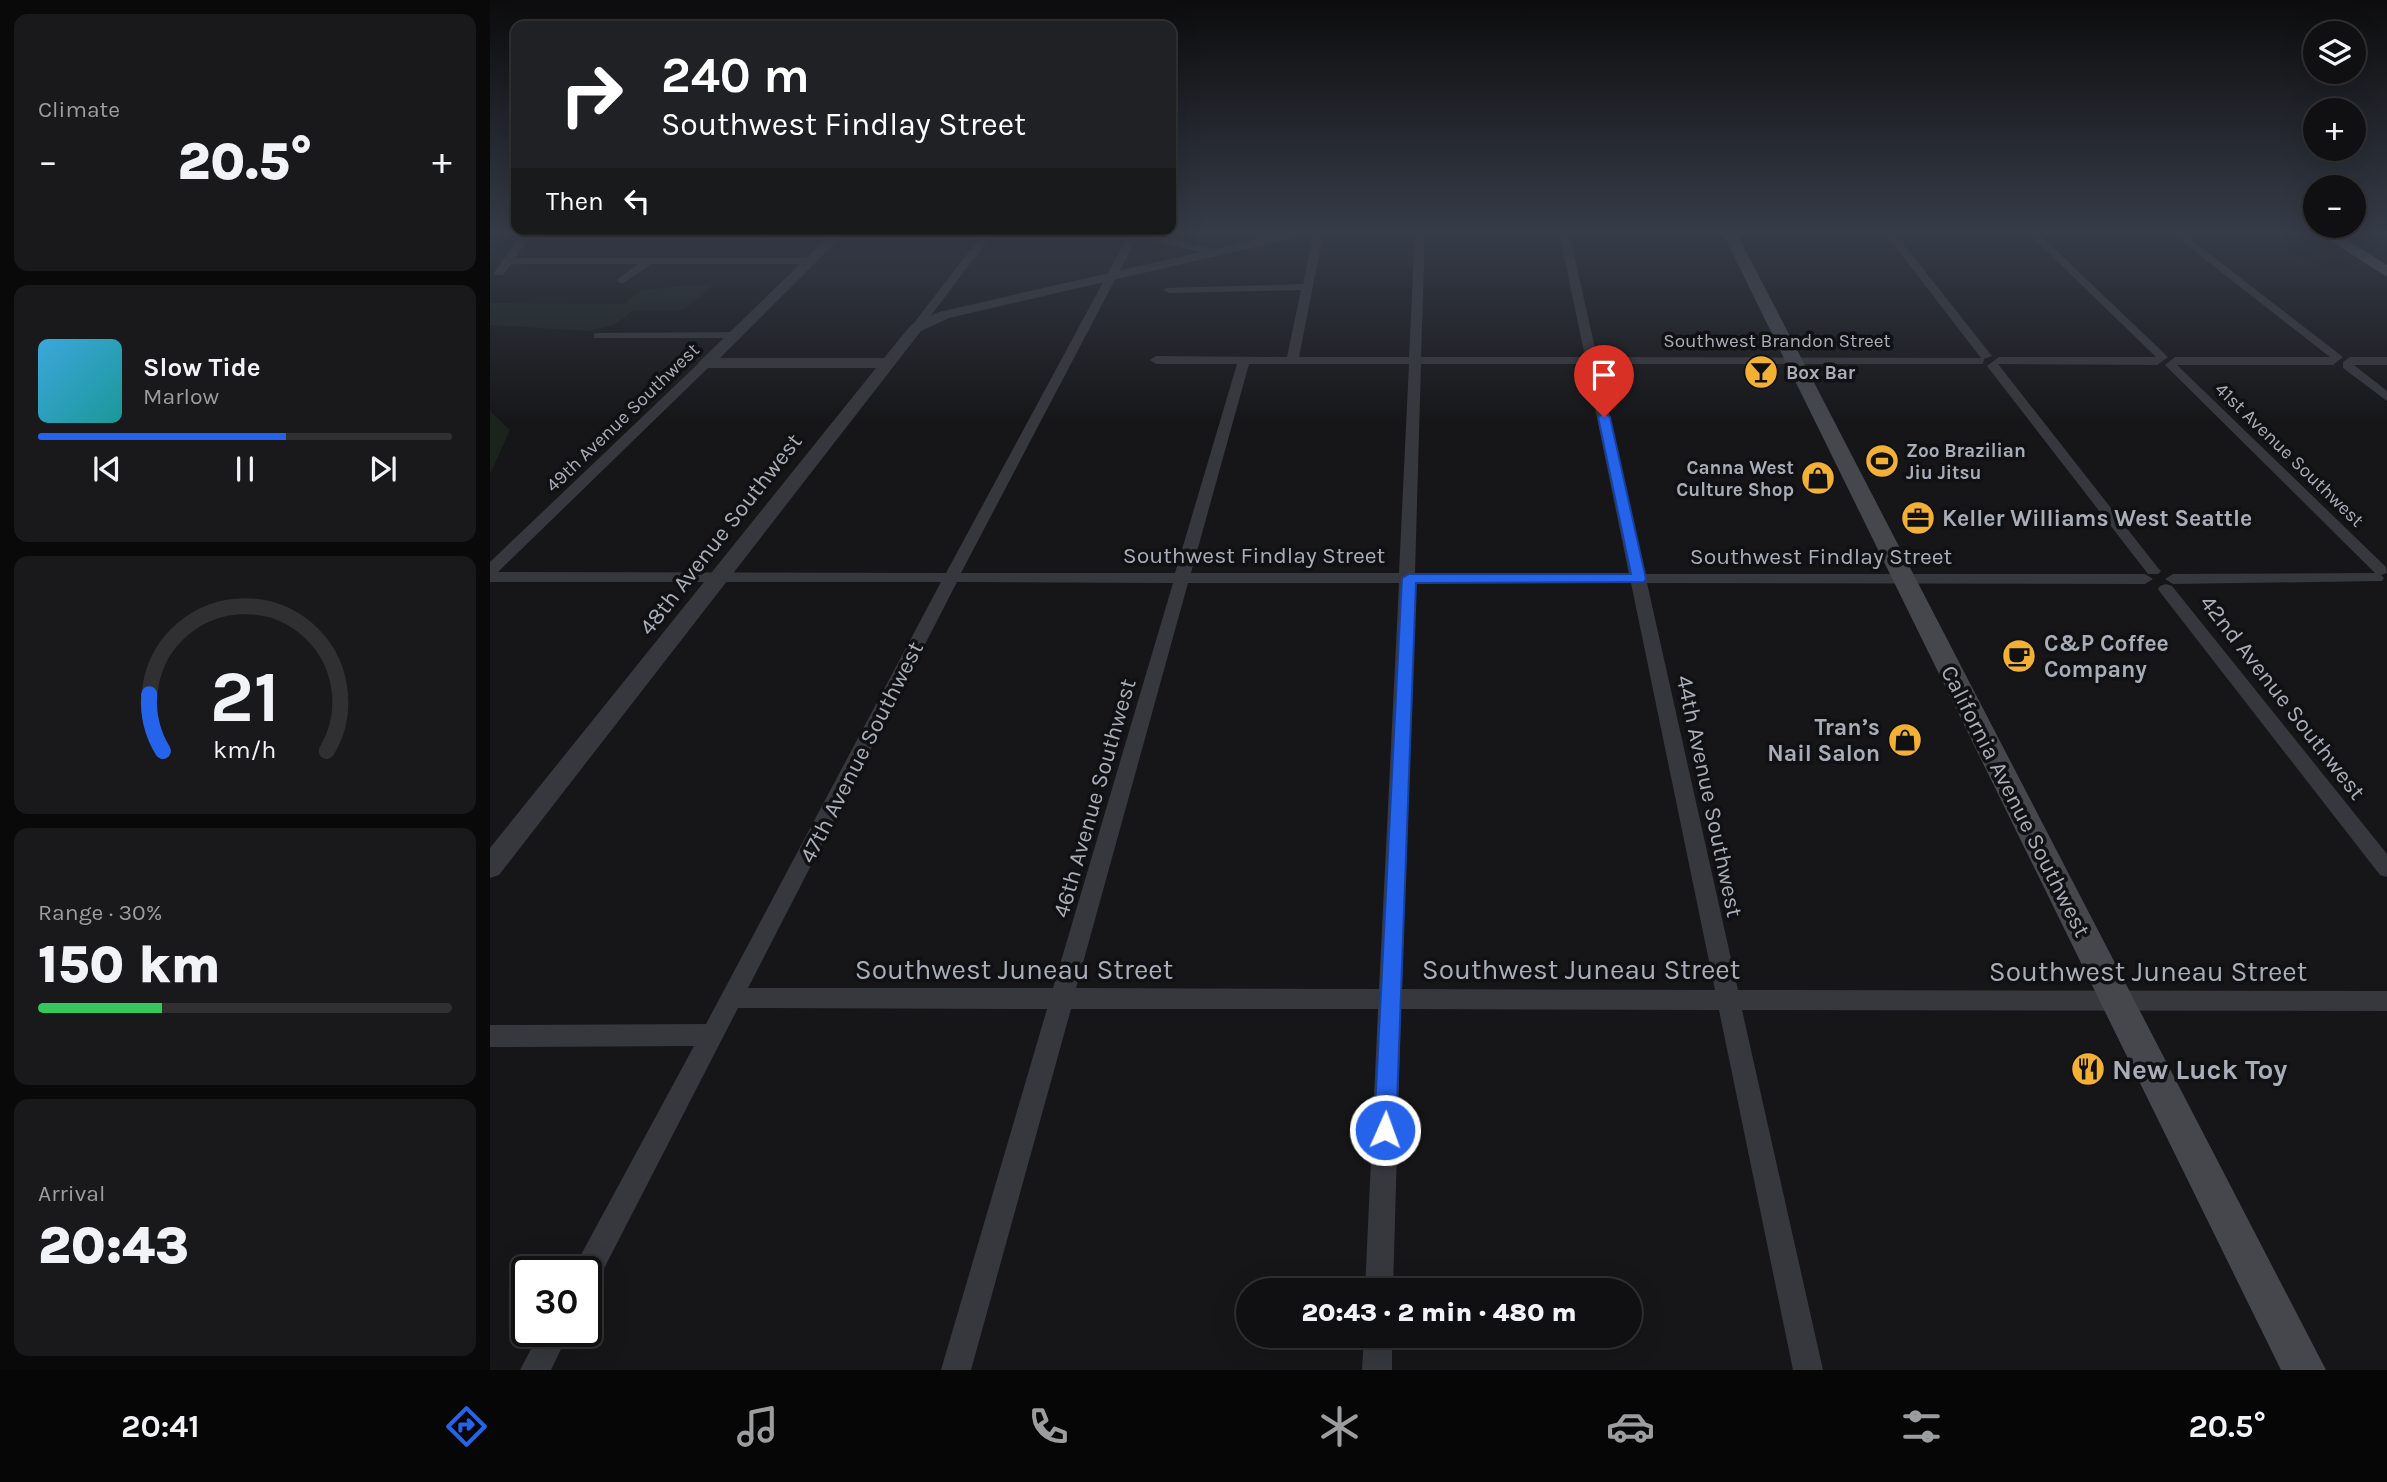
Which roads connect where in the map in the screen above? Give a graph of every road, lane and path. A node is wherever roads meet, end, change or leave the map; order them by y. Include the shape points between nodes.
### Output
1 (774, 296) edge
2 (940, 296) edge
3 (1027, 296) edge
4 (1100, 296) edge
5 (1306, 296) edge
6 (1418, 296) edge
7 (1578, 296) edge
8 (1761, 296) edge
9 (1939, 296) edge
10 (2098, 296) edge
11 (2258, 296) edge
12 (916, 328) junction
13 (734, 335) junction
14 (598, 336) dead end
15 (1156, 360) dead end
16 (1244, 360) junction
17 (1292, 360) junction
18 (1415, 360) junction
19 (1592, 360) junction
20 (1794, 361) junction
21 (1989, 361) junction
22 (2166, 361) junction
23 (2342, 361) junction
24 (2387, 361) edge
25 (706, 363) junction
26 (887, 363) junction
27 (2387, 397) edge
28 (490, 571) edge
29 (2149, 575) junction
30 (2383, 576) edge
31 (490, 577) edge
32 (720, 578) junction
33 (951, 578) junction
34 (1182, 578) junction
35 (1409, 578) junction
36 (1639, 579) junction
37 (1903, 579) junction
38 (2170, 584) junction
39 (490, 867) edge
40 (2387, 869) edge
41 (734, 998) junction
42 (1063, 998) junction
43 (1727, 998) junction
44 (1390, 999) junction
45 (2118, 1001) junction
46 (2387, 1001) edge
47 (713, 1035) junction
48 (490, 1036) edge
49 (596, 1256) edge
50 (1379, 1278) edge
51 (547, 1347) edge
52 (1378, 1348) edge
53 (535, 1370) edge
54 (956, 1370) edge
55 (1377, 1370) edge
56 (1808, 1370) edge
57 (2304, 1370) edge

1 - 13 street, 49th Avenue Southwest
2 - 12 street, 48th Avenue Southwest
3 - 12 street via 944,315
4 - 33 street, 47th Avenue Southwest
5 - 17 street
6 - 18 street
7 - 19 street, 44th Avenue Southwest
8 - 20 main road, California Avenue Southwest
9 - 21 street
10 - 22 street, 41st Avenue Southwest
11 - 23 street
12 - 26 street, 48th Avenue Southwest
13 - 14 street
13 - 25 street, 49th Avenue Southwest
15 - 16 street, Southwest Brandon Street
16 - 17 street, Southwest Brandon Street
16 - 34 street, 46th Avenue Southwest
17 - 18 street, Southwest Brandon Street
18 - 19 street, Southwest Brandon Street
18 - 35 street
19 - 20 street, Southwest Brandon Street
19 - 36 street, 44th Avenue Southwest
20 - 21 street, Southwest Brandon Street
20 - 37 main road, California Avenue Southwest
21 - 22 street, Southwest Brandon Street
21 - 29 street
22 - 23 street, Southwest Brandon Street
22 - 30 street, 41st Avenue Southwest
23 - 24 street, Southwest Brandon Street
23 - 27 street
25 - 26 street
25 - 28 street, 49th Avenue Southwest
26 - 32 street, 48th Avenue Southwest
29 - 37 street, Southwest Findlay Street
29 - 38 street via 2152,585
30 - 38 street
31 - 32 street, Southwest Findlay Street
32 - 33 street, Southwest Findlay Street
32 - 39 street, 48th Avenue Southwest
33 - 34 street, Southwest Findlay Street
33 - 41 street, 47th Avenue Southwest
34 - 35 street, Southwest Findlay Street
34 - 42 street, 46th Avenue Southwest
35 - 36 street, Southwest Findlay Street
35 - 44 street
36 - 37 street, Southwest Findlay Street
36 - 43 street, 44th Avenue Southwest
37 - 45 main road, California Avenue Southwest
38 - 40 street, 42nd Avenue Southwest
41 - 42 street, Southwest Juneau Street
41 - 47 street, 47th Avenue Southwest
42 - 44 street, Southwest Juneau Street
42 - 54 street, 46th Avenue Southwest
43 - 44 street, Southwest Juneau Street
43 - 45 street, Southwest Juneau Street
43 - 56 street, 44th Avenue Southwest
44 - 50 street
45 - 46 street, Southwest Juneau Street
45 - 57 main road, California Avenue Southwest
47 - 48 street
47 - 49 street, 47th Avenue Southwest
51 - 53 street
52 - 55 street

